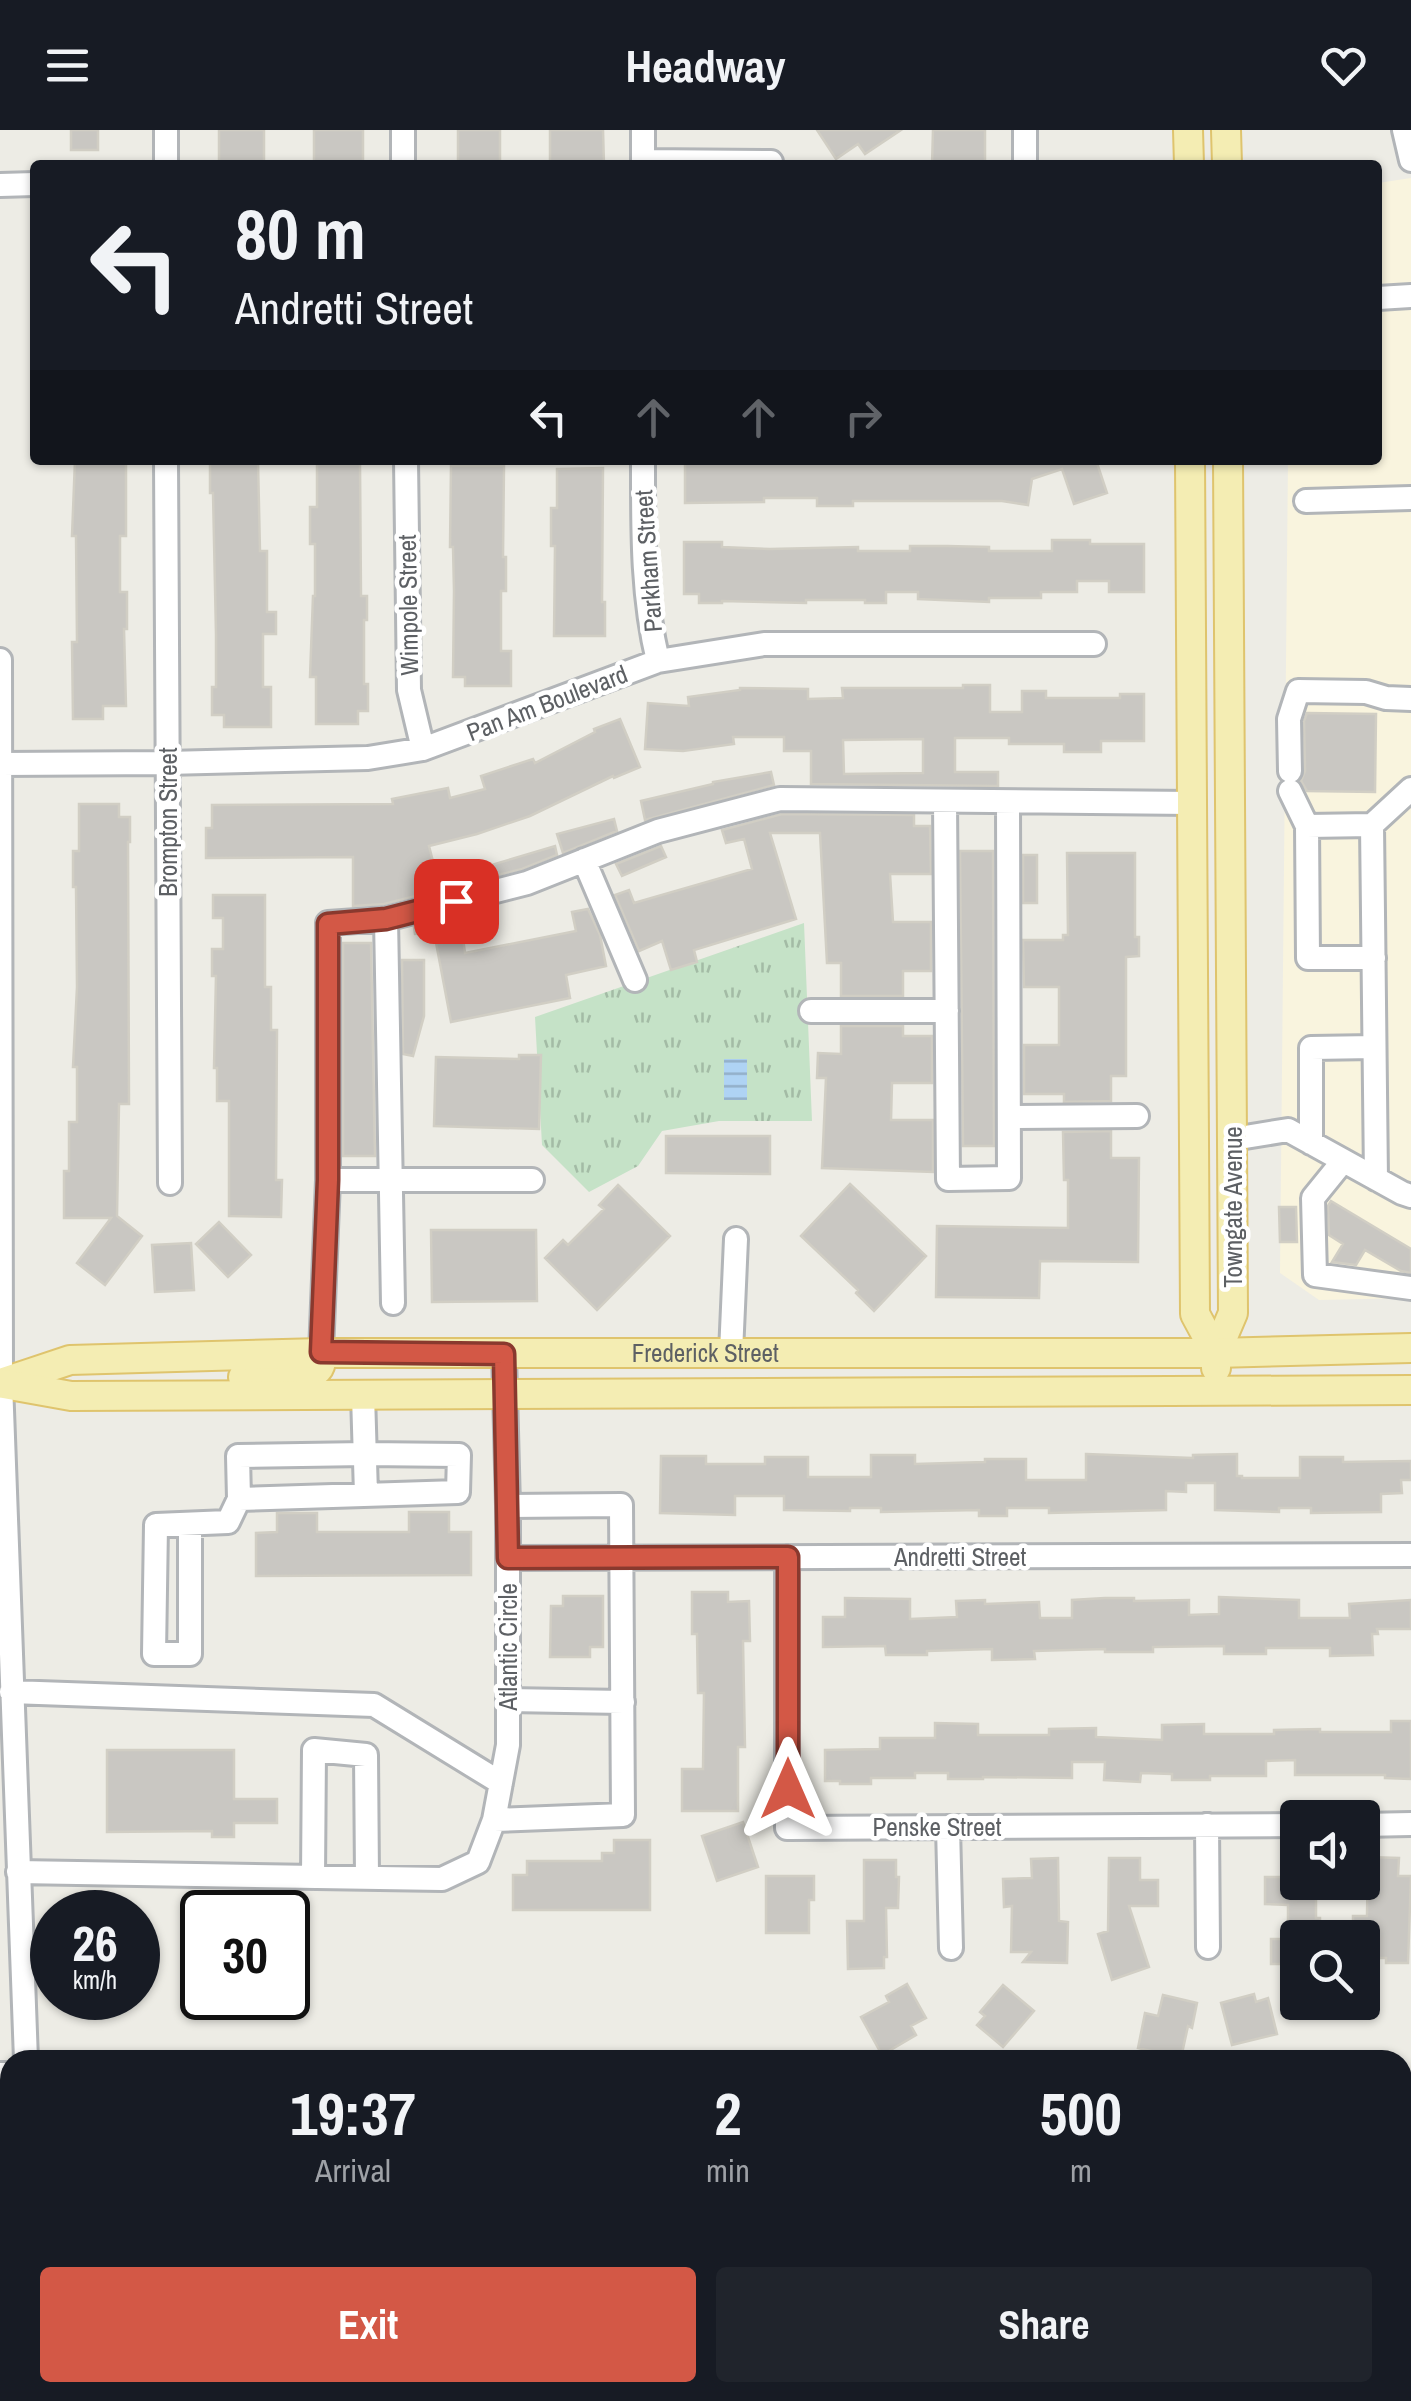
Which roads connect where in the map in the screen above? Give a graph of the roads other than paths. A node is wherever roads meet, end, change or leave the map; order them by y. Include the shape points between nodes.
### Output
1 (166, 130) edge
2 (403, 130) edge
3 (643, 130) edge
4 (1025, 130) edge
5 (1188, 130) edge
6 (1226, 130) edge
7 (1404, 130) edge
8 (166, 160) edge
9 (403, 160) edge
10 (643, 160) edge
11 (1025, 160) edge
12 (1189, 160) edge
13 (1227, 160) edge
14 (1411, 160) edge
15 (0, 184) edge
16 (30, 184) edge
17 (1411, 296) edge
18 (1382, 298) edge
19 (166, 465) edge
20 (406, 465) edge
21 (643, 465) edge
22 (1190, 465) edge
23 (1228, 465) edge
24 (1411, 498) edge
25 (1306, 500) dead end
26 (1230, 639) junction
27 (1192, 640) junction
28 (1094, 644) dead end
29 (0, 660) edge
30 (658, 661) junction
31 (1411, 699) edge
32 (422, 750) junction
33 (167, 763) junction
34 (0, 764) edge
35 (1411, 789) edge
36 (944, 801) junction
37 (1008, 802) junction
38 (1192, 803) junction
39 (1307, 826) junction
40 (1372, 826) junction
41 (584, 860) junction
42 (386, 919) junction
43 (1374, 958) junction
44 (636, 980) dead end
45 (1231, 981) junction
46 (946, 1011) junction
47 (812, 1012) dead end
48 (1374, 1048) junction
49 (1137, 1116) dead end
50 (1008, 1117) junction
51 (1233, 1139) junction
52 (1311, 1142) junction
53 (1342, 1161) junction
54 (391, 1178) junction
55 (1376, 1179) junction
56 (328, 1180) junction
57 (532, 1180) dead end
58 (170, 1183) dead end
59 (1411, 1196) edge
60 (736, 1239) dead end
61 (1411, 1288) edge
62 (393, 1303) dead end
63 (1411, 1348) edge
64 (321, 1352) junction
65 (731, 1352) junction
66 (1216, 1352) junction
67 (504, 1354) junction
68 (0, 1384) edge
69 (1216, 1390) junction
70 (1411, 1390) edge
71 (606, 1393) junction
72 (506, 1394) junction
73 (206, 1396) junction
74 (362, 1396) junction
75 (365, 1454) junction
76 (366, 1494) junction
77 (239, 1498) junction
78 (508, 1506) junction
79 (190, 1524) junction
80 (1411, 1555) edge
81 (788, 1557) junction
82 (508, 1558) junction
83 (622, 1558) junction
84 (190, 1654) junction
85 (12, 1692) junction
86 (190, 1699) junction
87 (508, 1700) junction
88 (623, 1702) junction
89 (501, 1783) junction
90 (7, 1796) edge
91 (494, 1820) junction
92 (1380, 1824) edge
93 (1411, 1824) edge
94 (1207, 1825) junction
95 (1280, 1825) edge
96 (948, 1827) junction
97 (18, 1872) junction
98 (313, 1876) junction
99 (368, 1877) junction
100 (1208, 1947) dead end
101 (951, 1948) dead end
102 (26, 2050) edge

1 - 8 street
2 - 9 street
3 - 10 street
4 - 11 street
5 - 12 main road
6 - 13 main road
7 - 14 street
15 - 16 street
17 - 18 street
19 - 33 street, Brompton Street
20 - 32 street, Wimpole Street via 409,690
21 - 30 street, Parkham Street via 645,588
22 - 27 main road, Towngate Avenue
23 - 26 main road, Towngate Avenue
24 - 25 street
26 - 27 main road
26 - 45 main road, Towngate Avenue
27 - 38 main road, Towngate Avenue
28 - 30 street, Pan Am Boulevard via 764,644
29 - 34 street
30 - 32 street, Pan Am Boulevard
31 - 39 street via 1298,691 1288,718 1290,781
32 - 33 street, Pan Am Boulevard via 368,758
33 - 34 street, Pan Am Boulevard
33 - 58 street, Brompton Street
34 - 68 street
35 - 40 street
36 - 37 street
36 - 41 street via 780,799 658,830
36 - 46 street
37 - 38 street
37 - 50 street
38 - 45 main road via 1212,825 1214,957
38 - 66 main road, Towngate Avenue via 1195,1314
39 - 40 street
39 - 43 street via 1308,958
40 - 43 street
41 - 42 street via 526,884
41 - 44 street
42 - 54 street
42 - 56 street via 328,924
43 - 48 street
45 - 51 main road, Towngate Avenue
46 - 47 street
46 - 50 street via 948,1179 1008,1178
48 - 52 street via 1311,1048
48 - 55 street
49 - 50 street
51 - 52 street via 1288,1130
51 - 66 main road, Towngate Avenue via 1233,1313
52 - 53 street
53 - 55 street
53 - 61 street via 1313,1198 1315,1275
54 - 56 street
54 - 57 street
54 - 62 street
55 - 59 street
56 - 64 street
60 - 65 street
63 - 66 main road, Frederick Street
64 - 67 main road, Frederick Street
64 - 68 main road, Frederick Street via 70,1360
64 - 73 main road via 313,1373 252,1374
65 - 66 main road, Frederick Street
65 - 67 main road, Frederick Street
65 - 71 main road via 714,1373 631,1378
66 - 69 main road
67 - 72 street, Atlantic Circle
68 - 73 main road, Frederick Street via 71,1396
68 - 85 street
69 - 70 main road, Frederick Street
69 - 71 main road, Frederick Street
71 - 72 main road, Frederick Street
72 - 74 main road, Frederick Street
72 - 78 street, Atlantic Circle
73 - 74 main road, Frederick Street
74 - 75 street
75 - 76 street
75 - 76 street via 459,1456 458,1492
75 - 77 street via 238,1456
76 - 77 street
77 - 79 street via 228,1522
78 - 82 street, Atlantic Circle
78 - 83 street via 621,1504
79 - 84 street
79 - 84 street via 156,1525 154,1654
80 - 81 street, Andretti Street
81 - 83 street, Andretti Street
81 - 96 street, Penske Street via 788,1828
82 - 83 street, Andretti Street
82 - 87 street, Atlantic Circle
83 - 88 street
84 - 86 street
85 - 86 street
85 - 90 street
86 - 89 street via 374,1705
87 - 88 street
87 - 89 street, Atlantic Circle
88 - 91 street via 623,1815
89 - 91 street, Atlantic Circle
90 - 97 street
91 - 99 street, Atlantic Circle via 478,1862 442,1879
92 - 93 street
94 - 95 street, Penske Street
94 - 96 street, Penske Street
94 - 100 street
96 - 101 street
97 - 98 street, Atlantic Circle
97 - 102 street
98 - 99 street, Atlantic Circle
98 - 99 street via 314,1750 366,1755

